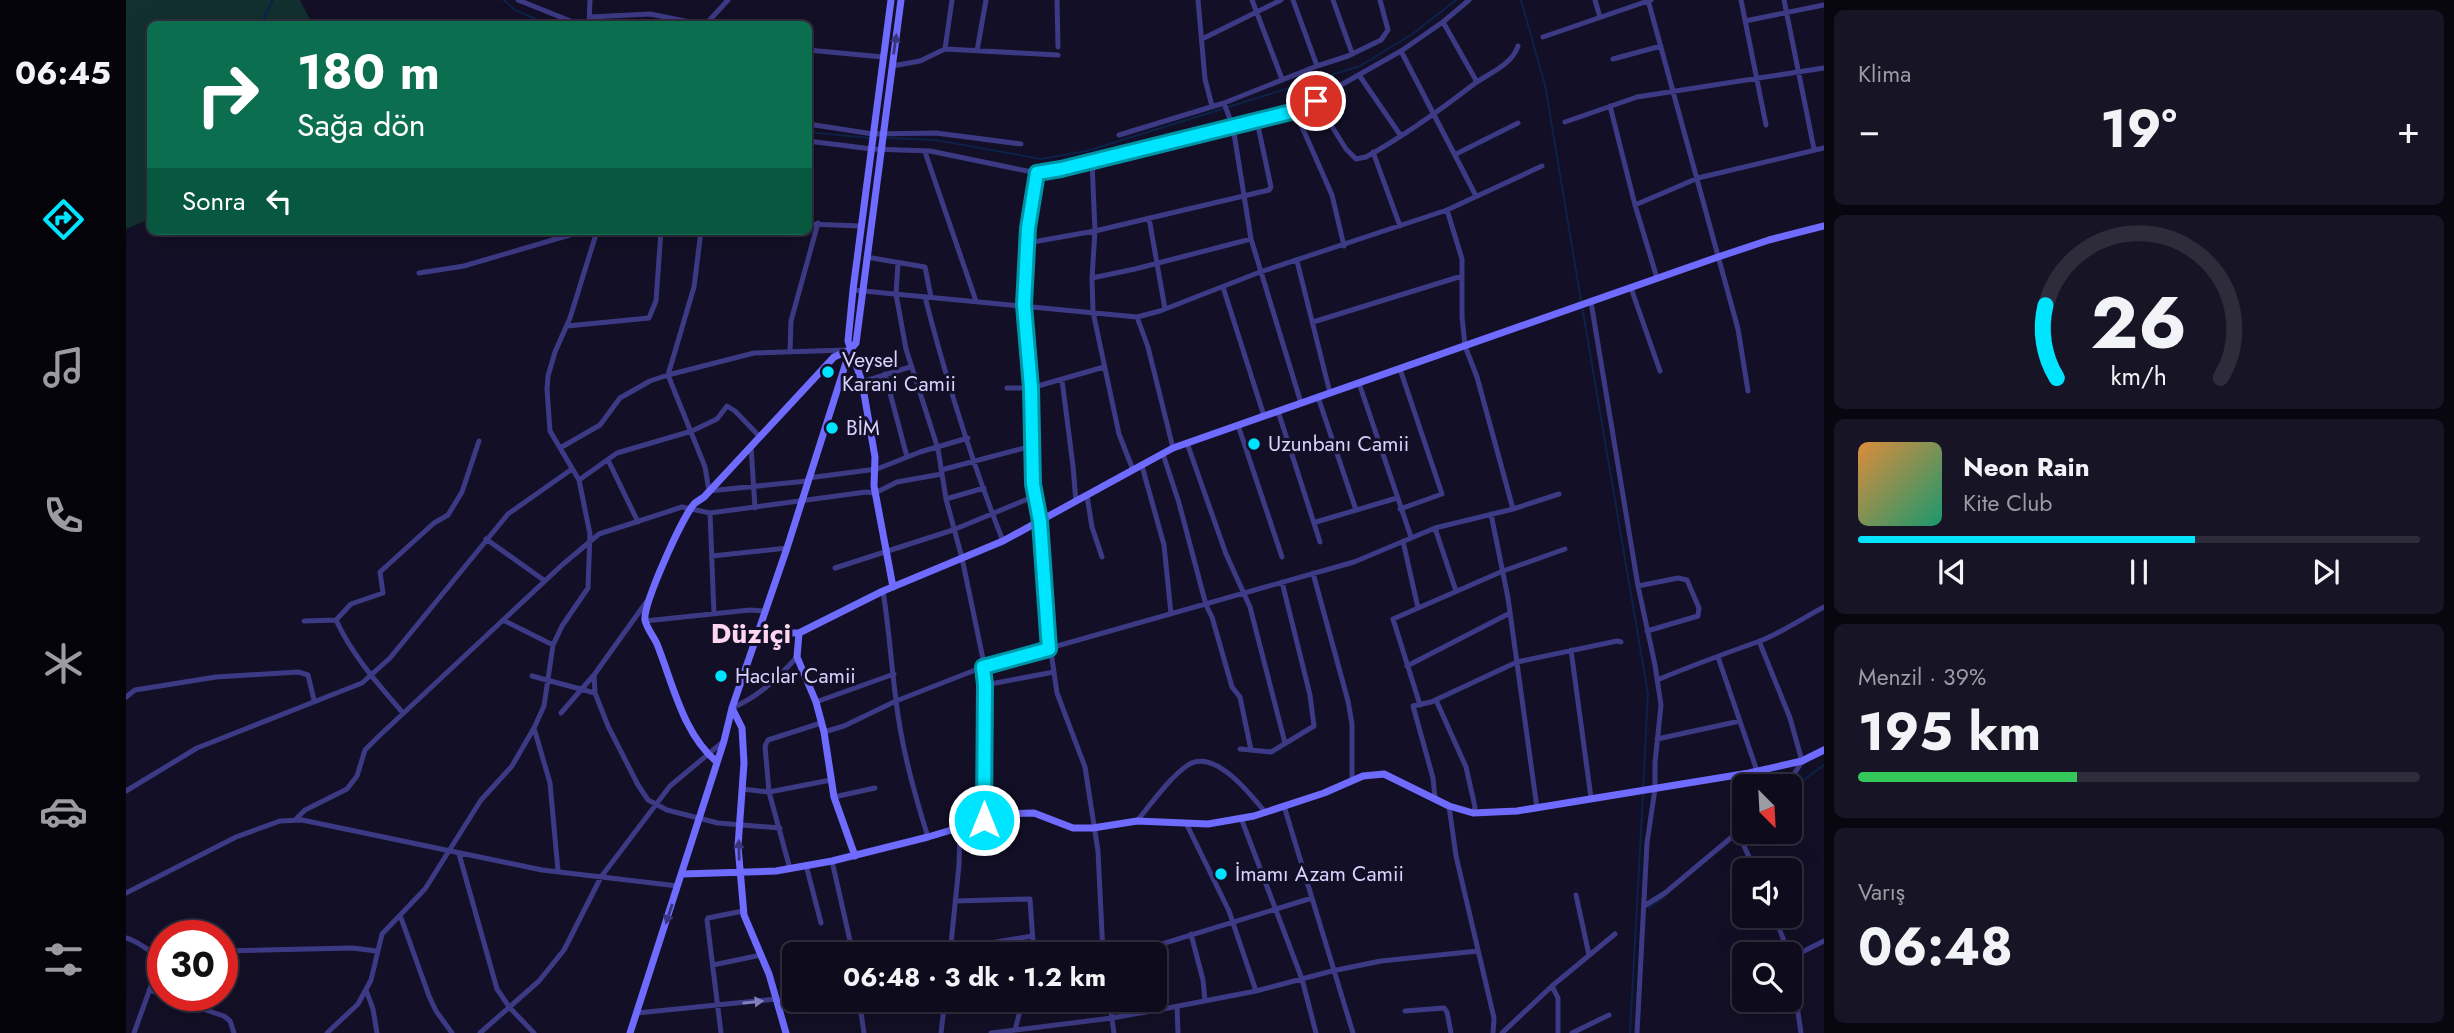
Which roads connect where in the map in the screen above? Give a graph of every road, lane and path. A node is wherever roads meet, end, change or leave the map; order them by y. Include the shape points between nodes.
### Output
1 (517, 0) edge
2 (590, 0) edge
3 (728, 0) edge
4 (891, 0) edge
5 (901, 0) edge
6 (952, 0) edge
7 (986, 0) edge
8 (1058, 0) edge
9 (1198, 0) edge
10 (1252, 0) edge
11 (1281, 0) edge
12 (1293, 0) edge
13 (1333, 0) edge
14 (1380, 0) edge
15 (1469, 0) edge
16 (1595, 0) edge
17 (1649, 0) edge
18 (1741, 0) edge
19 (1784, 0) edge
20 (1824, 5) edge
21 (1256, 13) junction
22 (1788, 13) junction
23 (1600, 18) junction
24 (570, 21) edge
25 (589, 21) edge
26 (686, 21) edge
27 (709, 21) edge
28 (1745, 21) junction
29 (1443, 22) junction
30 (1543, 37) dead end
31 (1202, 39) junction
32 (1518, 46) dead end
33 (1661, 46) junction
34 (1058, 47) dead end
35 (945, 48) junction
36 (812, 50) edge
37 (977, 51) junction
38 (1401, 51) junction
39 (1352, 53) junction
40 (1058, 55) dead end
41 (883, 57) junction
42 (1613, 59) dead end
43 (892, 66) junction
44 (1317, 66) junction
45 (1824, 68) edge
46 (1799, 72) junction
47 (1359, 75) junction
48 (1757, 78) junction
49 (1282, 79) junction
50 (1477, 82) junction
51 (1674, 90) junction
52 (1316, 101) junction
53 (1212, 106) junction
54 (1225, 106) junction
55 (1610, 106) junction
56 (1295, 111) junction
57 (1434, 116) junction
58 (1257, 121) junction
59 (1565, 122) dead end
60 (1518, 123) dead end
61 (812, 125) edge
62 (1766, 125) dead end
63 (1233, 127) junction
64 (1119, 135) dead end
65 (1401, 136) junction
66 (877, 140) junction
67 (812, 141) edge
68 (1021, 144) dead end
69 (1824, 148) edge
70 (1814, 149) junction
71 (925, 152) junction
72 (1373, 152) junction
73 (1456, 154) junction
74 (1092, 162) junction
75 (1542, 166) dead end
76 (1037, 173) junction
77 (1698, 178) junction
78 (1476, 196) junction
79 (1245, 197) junction
80 (1635, 205) junction
81 (1447, 210) junction
82 (1149, 218) junction
83 (812, 223) edge
84 (818, 223) junction
85 (862, 226) junction
86 (1400, 226) junction
87 (1824, 226) edge
88 (1095, 230) junction
89 (570, 235) edge
90 (596, 235) edge
91 (661, 235) edge
92 (700, 235) edge
93 (1251, 239) junction
94 (1027, 243) junction
95 (1344, 246) junction
96 (866, 257) junction
97 (1718, 257) junction
98 (1297, 261) junction
99 (898, 263) junction
100 (1156, 264) junction
101 (1259, 272) junction
102 (419, 273) dead end
103 (1462, 276) junction
104 (1092, 278) junction
105 (1657, 278) junction
106 (1223, 287) junction
107 (1631, 288) junction
108 (857, 290) junction
109 (897, 294) junction
110 (928, 297) junction
111 (976, 301) junction
112 (1590, 302) junction
113 (1024, 305) junction
114 (1165, 309) junction
115 (1093, 312) junction
116 (1137, 317) junction
117 (1313, 322) junction
118 (567, 326) junction
119 (1465, 346) junction
120 (850, 350) junction
121 (790, 352) junction
122 (910, 367) junction
123 (1104, 367) junction
124 (1400, 369) junction
125 (1660, 371) dead end
126 (885, 374) junction
127 (668, 375) junction
128 (1062, 380) junction
129 (862, 382) junction
130 (1359, 383) junction
131 (1007, 388) dead end
132 (1031, 388) junction
133 (1748, 391) dead end
134 (1330, 393) junction
135 (1318, 397) junction
136 (1301, 403) junction
137 (1278, 411) junction
138 (1264, 416) junction
139 (1238, 425) junction
140 (692, 431) junction
141 (760, 437) junction
142 (968, 438) junction
143 (479, 441) dead end
144 (1187, 443) junction
145 (751, 446) junction
146 (1032, 446) junction
147 (560, 448) junction
148 (1173, 448) junction
149 (938, 449) junction
150 (1163, 454) junction
151 (907, 457) junction
152 (608, 460) junction
153 (975, 461) junction
154 (1142, 466) junction
155 (877, 468) junction
156 (572, 469) junction
157 (1133, 470) junction
158 (942, 472) junction
159 (808, 479) junction
160 (579, 480) junction
161 (754, 485) junction
162 (984, 488) junction
163 (709, 491) junction
164 (875, 493) junction
165 (1559, 494) dead end
166 (1035, 496) junction
167 (1087, 496) junction
168 (1396, 498) junction
169 (946, 499) junction
170 (800, 502) junction
171 (1076, 502) junction
172 (755, 508) junction
173 (1400, 509) junction
174 (1513, 509) junction
175 (691, 510) junction
176 (1356, 510) junction
177 (710, 513) junction
178 (992, 514) junction
179 (1491, 514) junction
180 (1040, 521) junction
181 (638, 522) junction
182 (1316, 522) junction
183 (1434, 528) junction
184 (953, 530) junction
185 (1412, 537) junction
186 (485, 539) junction
187 (590, 540) junction
188 (1003, 541) junction
189 (1403, 541) junction
190 (1320, 542) dead end
191 (787, 548) junction
192 (1565, 549) dead end
193 (887, 553) junction
194 (712, 556) junction
195 (1102, 556) dead end
196 (1282, 557) dead end
197 (962, 558) junction
198 (835, 568) dead end
199 (1503, 570) junction
200 (1313, 573) junction
201 (545, 581) junction
202 (1282, 582) junction
203 (1638, 586) junction
204 (893, 587) junction
205 (883, 591) junction
206 (1456, 592) junction
207 (1246, 594) junction
208 (647, 601) junction
209 (1206, 605) junction
210 (1824, 607) edge
211 (1418, 608) junction
212 (765, 611) junction
213 (1510, 613) junction
214 (714, 614) junction
215 (1171, 614) junction
216 (337, 620) junction
217 (503, 620) junction
218 (304, 621) dead end
219 (645, 621) junction
220 (1647, 631) junction
221 (758, 633) junction
222 (799, 633) junction
223 (1759, 641) junction
224 (1621, 642) dead end
225 (553, 645) junction
226 (1049, 649) junction
227 (1571, 650) junction
228 (797, 657) junction
229 (1718, 657) junction
230 (1517, 662) junction
231 (1407, 666) junction
232 (983, 667) junction
233 (1054, 672) junction
234 (894, 674) junction
235 (594, 675) junction
236 (370, 676) junction
237 (532, 676) dead end
238 (1657, 680) junction
239 (547, 681) junction
240 (985, 685) junction
241 (583, 690) junction
242 (595, 693) junction
243 (126, 697) edge
244 (314, 700) junction
245 (1436, 700) junction
246 (896, 701) junction
247 (816, 702) junction
248 (1420, 705) junction
249 (732, 708) junction
250 (403, 713) junction
251 (561, 713) dead end
252 (1740, 721) junction
253 (821, 723) junction
254 (534, 728) junction
255 (824, 732) junction
256 (1657, 739) junction
257 (724, 741) junction
258 (1285, 743) junction
259 (1240, 749) dead end
260 (1251, 750) junction
261 (1824, 750) edge
262 (707, 753) junction
263 (1802, 761) junction
264 (717, 762) junction
265 (1757, 771) junction
266 (1794, 774) edge
267 (831, 780) junction
268 (1352, 781) junction
269 (875, 788) dead end
270 (742, 789) junction
271 (1653, 789) junction
272 (126, 791) edge
273 (769, 792) junction
274 (834, 797) junction
275 (1435, 798) junction
276 (1591, 799) junction
277 (655, 805) junction
278 (1284, 806) junction
279 (1449, 806) junction
280 (1536, 808) junction
281 (1265, 812) junction
282 (1474, 813) junction
283 (698, 818) junction
284 (1241, 818) junction
285 (295, 820) junction
286 (984, 820) junction
287 (1138, 821) junction
288 (1186, 823) junction
289 (740, 826) junction
290 (960, 827) junction
291 (780, 828) junction
292 (1093, 828) junction
293 (928, 837) junction
294 (1732, 838) edge
295 (450, 852) junction
296 (459, 854) junction
297 (855, 856) junction
298 (832, 861) junction
299 (806, 866) junction
300 (790, 869) junction
301 (558, 871) junction
302 (740, 872) junction
303 (682, 874) junction
304 (601, 877) junction
305 (678, 887) junction
306 (126, 893) edge
307 (1576, 895) dead end
308 (1312, 898) junction
309 (955, 901) junction
310 (1644, 906) junction
311 (1276, 908) junction
312 (743, 911) junction
313 (400, 915) junction
314 (1233, 921) junction
315 (821, 923) dead end
316 (1191, 934) junction
317 (1615, 934) dead end
318 (1032, 936) junction
319 (126, 938) edge
320 (1824, 941) edge
321 (850, 942) edge
322 (951, 942) edge
323 (1001, 942) edge
324 (1032, 942) edge
325 (1102, 942) edge
326 (1166, 942) edge
327 (147, 949) edge
328 (238, 951) edge
329 (377, 951) junction
330 (1478, 951) junction
331 (1802, 951) edge
332 (761, 955) junction
333 (1589, 955) junction
334 (713, 965) junction
335 (1332, 971) junction
336 (1303, 979) junction
337 (1552, 986) junction
338 (366, 990) junction
339 (1256, 991) junction
340 (147, 996) edge
341 (776, 999) junction
342 (1205, 1001) junction
343 (718, 1006) junction
344 (1177, 1006) junction
345 (510, 1008) junction
346 (1167, 1008) edge
347 (210, 1011) edge
348 (1405, 1011) dead end
349 (861, 1012) edge
350 (943, 1012) edge
351 (1020, 1012) edge
352 (1111, 1012) edge
353 (1146, 1012) edge
354 (1798, 1012) edge
355 (637, 1013) junction
356 (1609, 1015) dead end
357 (1112, 1018) junction
358 (1015, 1031) edge
359 (134, 1033) edge
360 (234, 1033) edge
361 (327, 1033) edge
362 (377, 1033) edge
363 (452, 1033) edge
364 (480, 1033) edge
365 (534, 1033) edge
366 (630, 1033) edge
367 (721, 1033) edge
368 (786, 1033) edge
369 (864, 1033) edge
370 (941, 1033) edge
371 (991, 1033) edge
372 (1114, 1033) edge
373 (1178, 1033) edge
374 (1316, 1033) edge
375 (1353, 1033) edge
376 (1451, 1033) edge
377 (1493, 1033) edge
378 (1502, 1033) edge
379 (1558, 1033) edge
380 (1572, 1033) edge
381 (1637, 1033) edge
382 (1801, 1033) edge

1 - 24 street
2 - 25 street
3 - 27 street
4 - 41 street
43 -> 5 street
6 - 35 street
7 - 37 street
8 - 34 street
9 - 31 street
10 - 21 street
11 - 21 street
12 - 44 street
13 - 39 street
14 - 39 street via 1387,34
15 - 29 street
16 - 23 street
17 - 23 street
17 - 33 street
18 - 28 street
19 - 22 street
20 - 22 street
21 - 31 street
21 - 49 street
22 - 28 street
22 - 46 street
23 - 30 street
25 - 26 street via 650,13
28 - 48 street
29 - 38 street
29 - 50 street
31 - 53 street
32 - 50 street via 1504,65
33 - 42 street
33 - 51 street
35 - 37 street
35 - 43 street via 920,61
36 - 41 street
37 - 40 street
38 - 47 street
38 - 57 street
39 - 44 street
41 - 66 street
43 - 66 street
44 - 49 street
45 - 46 street
46 - 48 street
46 - 70 street
47 - 52 street
47 - 65 street
48 - 51 street
48 - 62 street
49 - 54 street
50 - 57 street
51 - 55 street
51 - 77 street
52 - 56 street
52 - 72 street via 1356,159
53 - 54 street
53 - 64 street
54 - 63 street
55 - 59 street
55 - 80 street
56 - 58 street
56 - 95 street via 1332,195
57 - 65 street
57 - 73 street
58 - 63 street
58 - 79 street via 1271,187
60 - 73 street
61 - 66 street
63 - 74 street
63 - 79 street
65 - 72 street
66 - 67 street
66 - 68 street via 936,133
66 - 71 street
66 - 85 street
66 - 96 street
69 - 70 street
70 - 77 street
71 - 76 street
71 - 111 street
72 - 86 street
73 - 78 street
74 - 76 street
74 - 88 street
75 - 78 street
76 - 94 street
77 - 80 street
77 - 97 street
78 - 81 street
79 - 82 street
79 - 93 street
80 - 105 street
81 - 86 street
81 - 103 street via 1462,259
82 - 88 street
82 - 100 street
83 - 84 street
84 - 85 street
84 - 121 street via 791,321
85 - 108 street
86 - 95 street
87 - 97 street
88 - 94 street
88 - 104 street
89 - 102 street via 464,266
90 - 118 street
91 - 118 street via 656,301 649,318
92 - 127 street via 694,287
93 - 100 street
93 - 101 street
94 - 113 street
95 - 98 street
96 - 99 street
96 - 108 street
97 - 105 street
97 - 133 street via 1738,329
98 - 101 street
98 - 117 street
99 - 109 street
99 - 110 street via 925,267
100 - 104 street
100 - 114 street
101 - 106 street
101 - 136 street
103 - 117 street
103 - 119 street
104 - 115 street
105 - 107 street
106 - 114 street
106 - 138 street
107 - 112 street
107 - 125 street
108 - 109 street
108 - 120 street via 856,343
109 - 110 street
109 - 122 street
110 - 111 street
110 - 142 street via 936,340
111 - 113 street
112 - 119 street
112 - 203 street
113 - 115 street
113 - 132 street
114 - 116 street
115 - 116 street
115 - 123 street
116 - 148 street
117 - 134 street
118 - 147 street via 555,352 547,389 550,431
119 - 124 street
119 - 174 street
120 - 121 street
120 - 129 street
120 - 141 street via 834,357
120 - 159 street
121 - 127 street via 754,353
122 - 126 street
122 - 149 street
123 - 128 street
123 - 157 street via 1119,434
124 - 130 street
124 - 173 street via 1442,494
126 - 129 street
126 - 151 street
127 - 140 street
127 - 147 street via 620,397 600,425
128 - 132 street
128 - 171 street
129 - 155 street
130 - 134 street
130 - 168 street
131 - 132 street
132 - 146 street
134 - 135 street
135 - 136 street
135 - 176 street
136 - 137 street
137 - 138 street
137 - 182 street
138 - 139 street
139 - 144 street
139 - 196 street
140 - 141 street via 718,419 726,406
140 - 152 street via 617,453
140 - 163 street
141 - 145 street
142 - 149 street
142 - 153 street
143 - 216 street via 448,515 433,523 380,572 383,593 351,604
144 - 148 street
144 - 207 street via 1226,554
145 - 161 street
145 - 163 street
146 - 153 street
146 - 166 street
147 - 156 street
148 - 150 street
149 - 151 street
149 - 158 street
150 - 154 street
150 - 209 street
151 - 155 street
152 - 160 street
152 - 181 street
153 - 158 street
153 - 162 street
154 - 157 street
154 - 215 street via 1164,545
155 - 159 street
155 - 164 street
156 - 160 street
156 - 186 street via 515,508
157 - 167 street
158 - 164 street via 897,482
158 - 169 street
159 - 161 street
159 - 170 street
160 - 187 street
161 - 163 street
161 - 172 street
162 - 169 street
162 - 178 street
163 - 175 street
164 - 170 street
164 - 193 street
165 - 174 street
166 - 178 street
166 - 180 street
167 - 171 street
167 - 195 street
168 - 173 street
168 - 176 street
169 - 184 street
170 - 172 street
170 - 191 street
171 - 180 street
172 - 177 street
173 - 185 street
174 - 179 street
175 - 177 street
175 - 181 street via 682,507
175 - 208 street
176 - 182 street
177 - 194 street
178 - 184 street
178 - 188 street
179 - 183 street
179 - 199 street
180 - 188 street
180 - 226 street
181 - 187 street
182 - 190 street
183 - 185 street
183 - 206 street
184 - 193 street
184 - 197 street
185 - 189 street
186 - 201 street
186 - 236 street via 390,658
187 - 201 street
187 - 225 street via 588,588
188 - 197 street
189 - 200 street
189 - 211 street
191 - 194 street
191 - 212 street
192 - 199 street
193 - 198 street
193 - 204 street
194 - 214 street
197 - 204 street
197 - 232 street
199 - 206 street
199 - 213 street
200 - 202 street
200 - 268 street via 1348,701
201 - 217 street
202 - 207 street
202 - 258 street via 1314,726
203 - 220 street
203 - 220 street via 1687,580 1699,608 1698,616
204 - 205 street
205 - 222 street
205 - 234 street
206 - 211 street
207 - 209 street
207 - 258 street
208 - 219 street
208 - 235 street
209 - 215 street
209 - 260 street via 1232,687 1240,697
210 - 223 street
211 - 231 street via 1393,619
212 - 214 street
212 - 221 street
213 - 230 street
213 - 231 street
214 - 219 street
215 - 226 street
216 - 218 street
216 - 236 street
217 - 225 street
217 - 250 street
219 - 262 street via 698,744
220 - 238 street
221 - 222 street
221 - 249 street
222 - 228 street
223 - 229 street
223 - 263 street
224 - 227 street
225 - 239 street
226 - 232 street
226 - 233 street
227 - 230 street
227 - 276 street
228 - 247 street
228 - 249 street via 776,680
229 - 238 street
229 - 252 street
230 - 245 street
230 - 280 street
231 - 248 street
232 - 240 street
232 - 246 street
233 - 240 street
233 - 292 street via 1056,693 1085,767
234 - 246 street
234 - 247 street
235 - 241 street
235 - 242 street
236 - 244 street
236 - 250 street
237 - 239 street
238 - 256 street via 1661,705
239 - 241 street
239 - 254 street via 544,706
240 - 286 street
241 - 242 street
241 - 251 street
242 - 277 street via 638,785
243 - 244 street via 135,690 216,677 298,672 308,675
244 - 272 street via 197,748
245 - 248 street
245 - 282 street via 1466,767
246 - 255 street
246 - 293 street via 913,790
247 - 253 street
248 - 275 street via 1413,706
249 - 257 street
249 - 270 street via 741,728
250 - 285 street via 365,750 347,789 304,810
252 - 256 street
252 - 265 street
253 - 255 street
253 - 273 street via 768,740
254 - 295 street
254 - 301 street via 550,783
255 - 267 street
256 - 271 street
257 - 262 street
257 - 264 street
258 - 260 street via 1271,752
259 - 260 street
261 - 263 street
262 - 264 street
262 - 277 street
263 - 265 street
263 - 266 street
264 - 283 street
265 - 271 street
267 - 273 street
267 - 274 street
268 - 275 street via 1384,774
268 - 278 street
269 - 274 street
270 - 273 street
270 - 289 street
271 - 276 street
271 - 310 street
273 - 291 street
274 - 297 street
275 - 279 street
276 - 280 street
277 - 283 street
277 - 304 street
278 - 281 street
278 - 308 street
279 - 282 street
279 - 330 street
280 - 282 street
281 - 284 street
281 - 287 street via 1241,783 1205,761 1197,761 1188,764
283 - 289 street
283 - 303 street
284 - 288 street
284 - 311 street
285 - 295 street
285 - 306 street via 236,837
286 - 290 street
286 - 292 street via 1034,813 1073,828
287 - 288 street
287 - 292 street
288 - 314 street
289 - 291 street
302 -> 289 street
290 - 293 street
290 - 309 street
291 - 300 street
292 - 325 street
293 - 297 street
294 - 310 street
295 - 296 street
295 - 313 street
296 - 301 street
296 - 345 street via 497,989
297 - 298 street
298 - 299 street
298 - 321 street
299 - 300 street
299 - 315 street
300 - 302 street
301 - 304 street
302 - 303 street
302 - 312 street
303 - 305 street
304 - 305 street
304 - 345 street via 564,950
305 -> 355 street
307 - 333 street
308 - 311 street
308 - 335 street
309 - 318 street via 1030,899
309 - 322 street
310 - 381 street
311 - 314 street
311 - 336 street
312 - 332 street
312 - 334 street via 708,918
313 - 329 street via 382,934
313 - 363 street via 429,996
314 - 316 street
314 - 339 street
316 - 326 street
316 - 342 street
317 - 333 street
318 - 323 street
318 - 324 street
319 - 327 street
320 - 331 street
328 - 329 street via 352,947
329 - 338 street
330 - 335 street
330 - 377 street via 1494,1018
332 - 334 street
332 - 341 street
333 - 337 street
334 - 343 street
335 - 336 street
335 - 375 street
336 - 339 street
336 - 374 street
337 - 378 street
337 - 379 street via 1558,998
338 - 361 street
338 - 362 street
339 - 342 street
340 - 359 street
343 -> 341 street
341 - 368 street
342 - 344 street
343 - 355 street
343 - 367 street
344 - 346 street
344 - 373 street
345 - 364 street
345 - 365 street
347 - 360 street via 230,1021
348 - 376 street via 1444,1008
349 - 369 street
350 - 370 street
351 - 358 street
352 - 357 street
353 - 357 street
354 - 382 street
355 - 366 street
356 - 380 street
357 - 358 street
357 - 372 street
358 - 371 street

